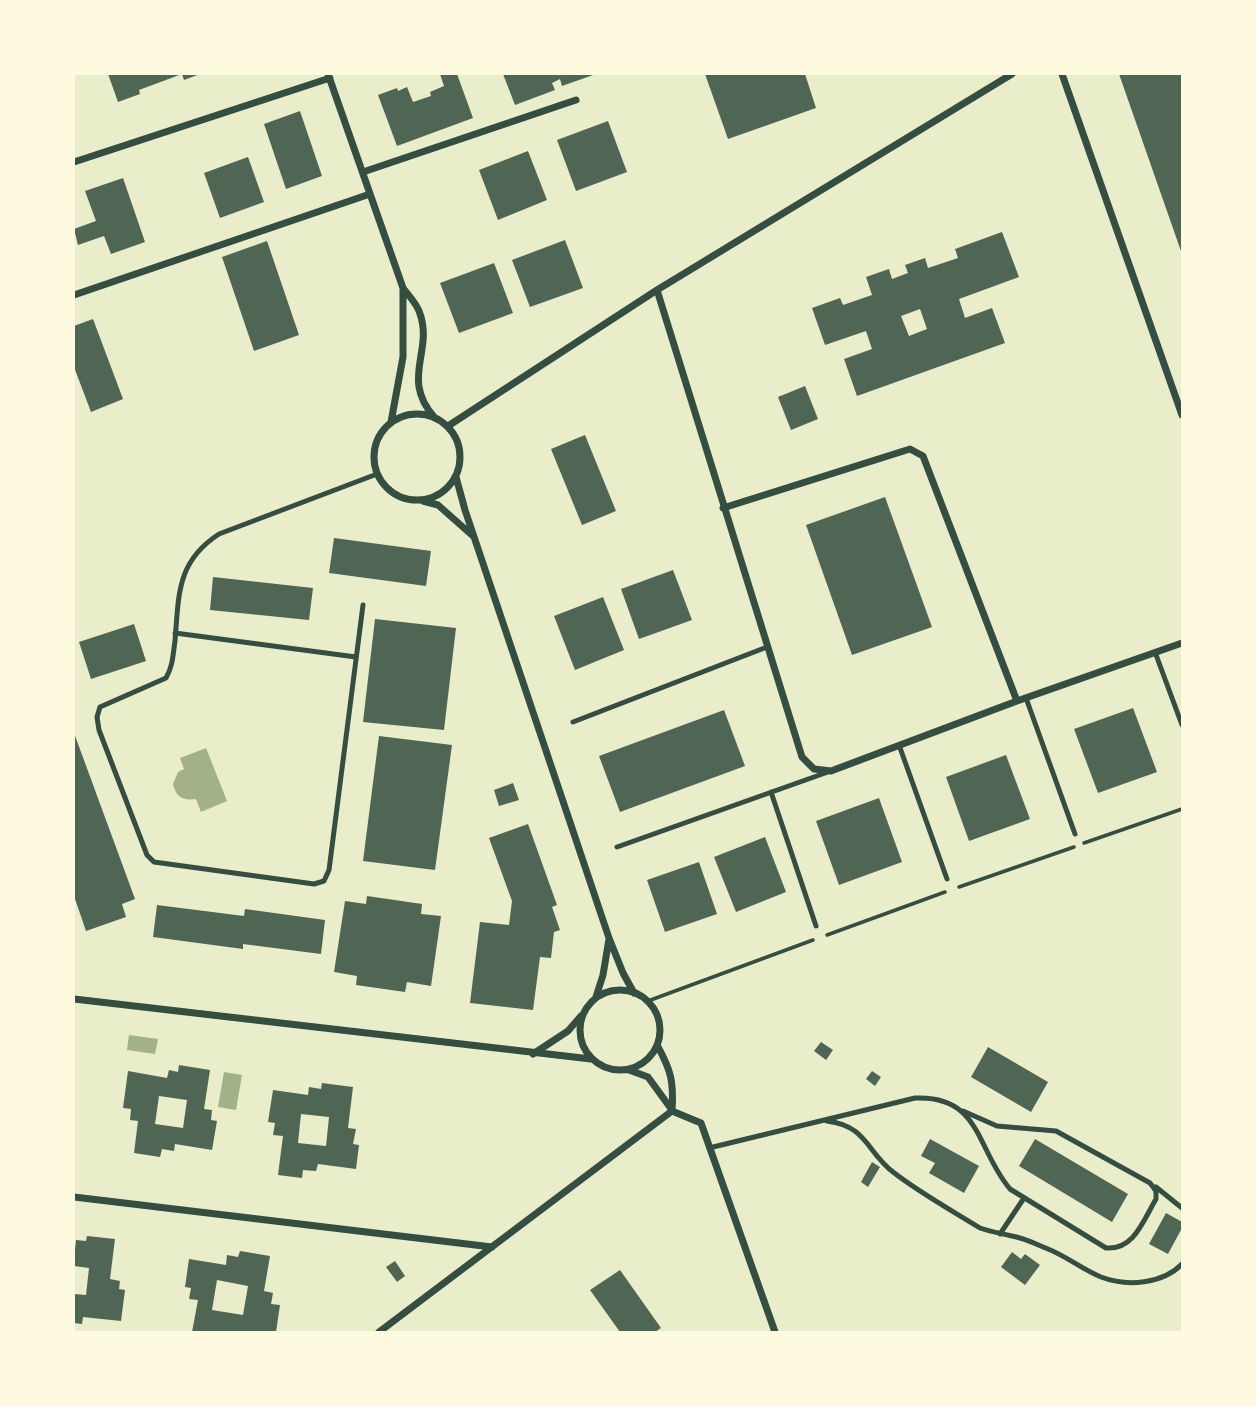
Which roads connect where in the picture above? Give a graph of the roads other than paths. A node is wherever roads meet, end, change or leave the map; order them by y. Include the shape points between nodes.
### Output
1 (1012, 74) edge
2 (1062, 74) edge
3 (329, 76) edge
4 (576, 100) dead end
5 (74, 162) edge
6 (363, 173) junction
7 (370, 194) junction
8 (403, 288) junction
9 (657, 290) junction
10 (74, 295) edge
11 (1182, 415) edge
12 (435, 418) junction
13 (391, 422) junction
14 (448, 426) junction
15 (377, 474) junction
16 (456, 477) junction
17 (421, 500) junction
18 (723, 508) junction
19 (476, 538) junction
20 (363, 605) dead end
21 (175, 633) junction
22 (1182, 643) edge
23 (767, 647) junction
24 (1155, 652) junction
25 (356, 657) junction
26 (1026, 698) junction
27 (1017, 701) junction
28 (573, 722) dead end
29 (1182, 724) edge
30 (899, 745) junction
31 (831, 771) junction
32 (771, 792) junction
33 (1075, 834) dead end
34 (617, 847) dead end
35 (947, 879) dead end
36 (816, 926) dead end
37 (609, 938) junction
38 (634, 993) junction
39 (596, 997) junction
40 (74, 999) edge
41 (582, 1016) junction
42 (657, 1045) junction
43 (533, 1054) junction
44 (591, 1059) junction
45 (628, 1070) junction
46 (672, 1111) junction
47 (963, 1111) junction
48 (824, 1120) junction
49 (709, 1148) junction
50 (1150, 1183) junction
51 (74, 1197) edge
52 (1024, 1198) junction
53 (1182, 1208) edge
54 (1000, 1234) junction
55 (492, 1247) junction
56 (1182, 1264) edge
57 (379, 1332) edge
58 (775, 1332) edge

1 - 9 street
2 - 11 street
3 - 5 street
3 - 6 street
4 - 6 street
6 - 7 street
7 - 8 street
7 - 10 street
8 - 12 street via 421,317 418,386 423,404
8 - 13 street via 403,357
9 - 14 street
9 - 18 street
12 - 13 street via 412,414
12 - 14 street
13 - 15 street via 375,446
14 - 16 street via 460,450
15 - 17 street via 394,494
15 - 21 lane via 219,534 204,544 184,575
16 - 17 street via 435,497
16 - 19 street
17 - 19 street via 439,505
18 - 23 street
18 - 27 street via 909,449 923,456
19 - 37 street
20 - 25 lane
21 - 25 lane
21 - 25 lane via 172,668 166,678 108,702 97,717 147,855 163,864 314,884 324,881
22 - 24 street
23 - 28 lane
23 - 31 street via 802,757 814,769
24 - 26 street
24 - 29 lane
26 - 27 street
26 - 33 lane
27 - 30 street
30 - 31 street
30 - 35 lane
31 - 32 lane
32 - 34 lane
32 - 36 lane
37 - 38 street
37 - 39 street
38 - 39 street via 611,991
38 - 42 street via 648,1001 659,1022
39 - 41 street
40 - 43 street
41 - 43 street
41 - 44 street via 580,1039
42 - 45 street via 642,1063
42 - 46 street via 670,1068
43 - 44 street
44 - 45 street via 605,1068
45 - 46 street via 648,1077
46 - 49 street via 701,1123
46 - 55 street
47 - 48 lane via 933,1097 915,1098
47 - 50 lane via 997,1126 1056,1131
47 - 52 lane via 1002,1180
48 - 49 lane
48 - 54 lane via 848,1125 890,1170 980,1228
49 - 58 street
50 - 52 lane via 1156,1199 1127,1245 1115,1249 1105,1248
50 - 53 lane
51 - 55 street
52 - 54 lane
54 - 56 lane via 1051,1250 1103,1278 1120,1281 1154,1280
55 - 57 street

